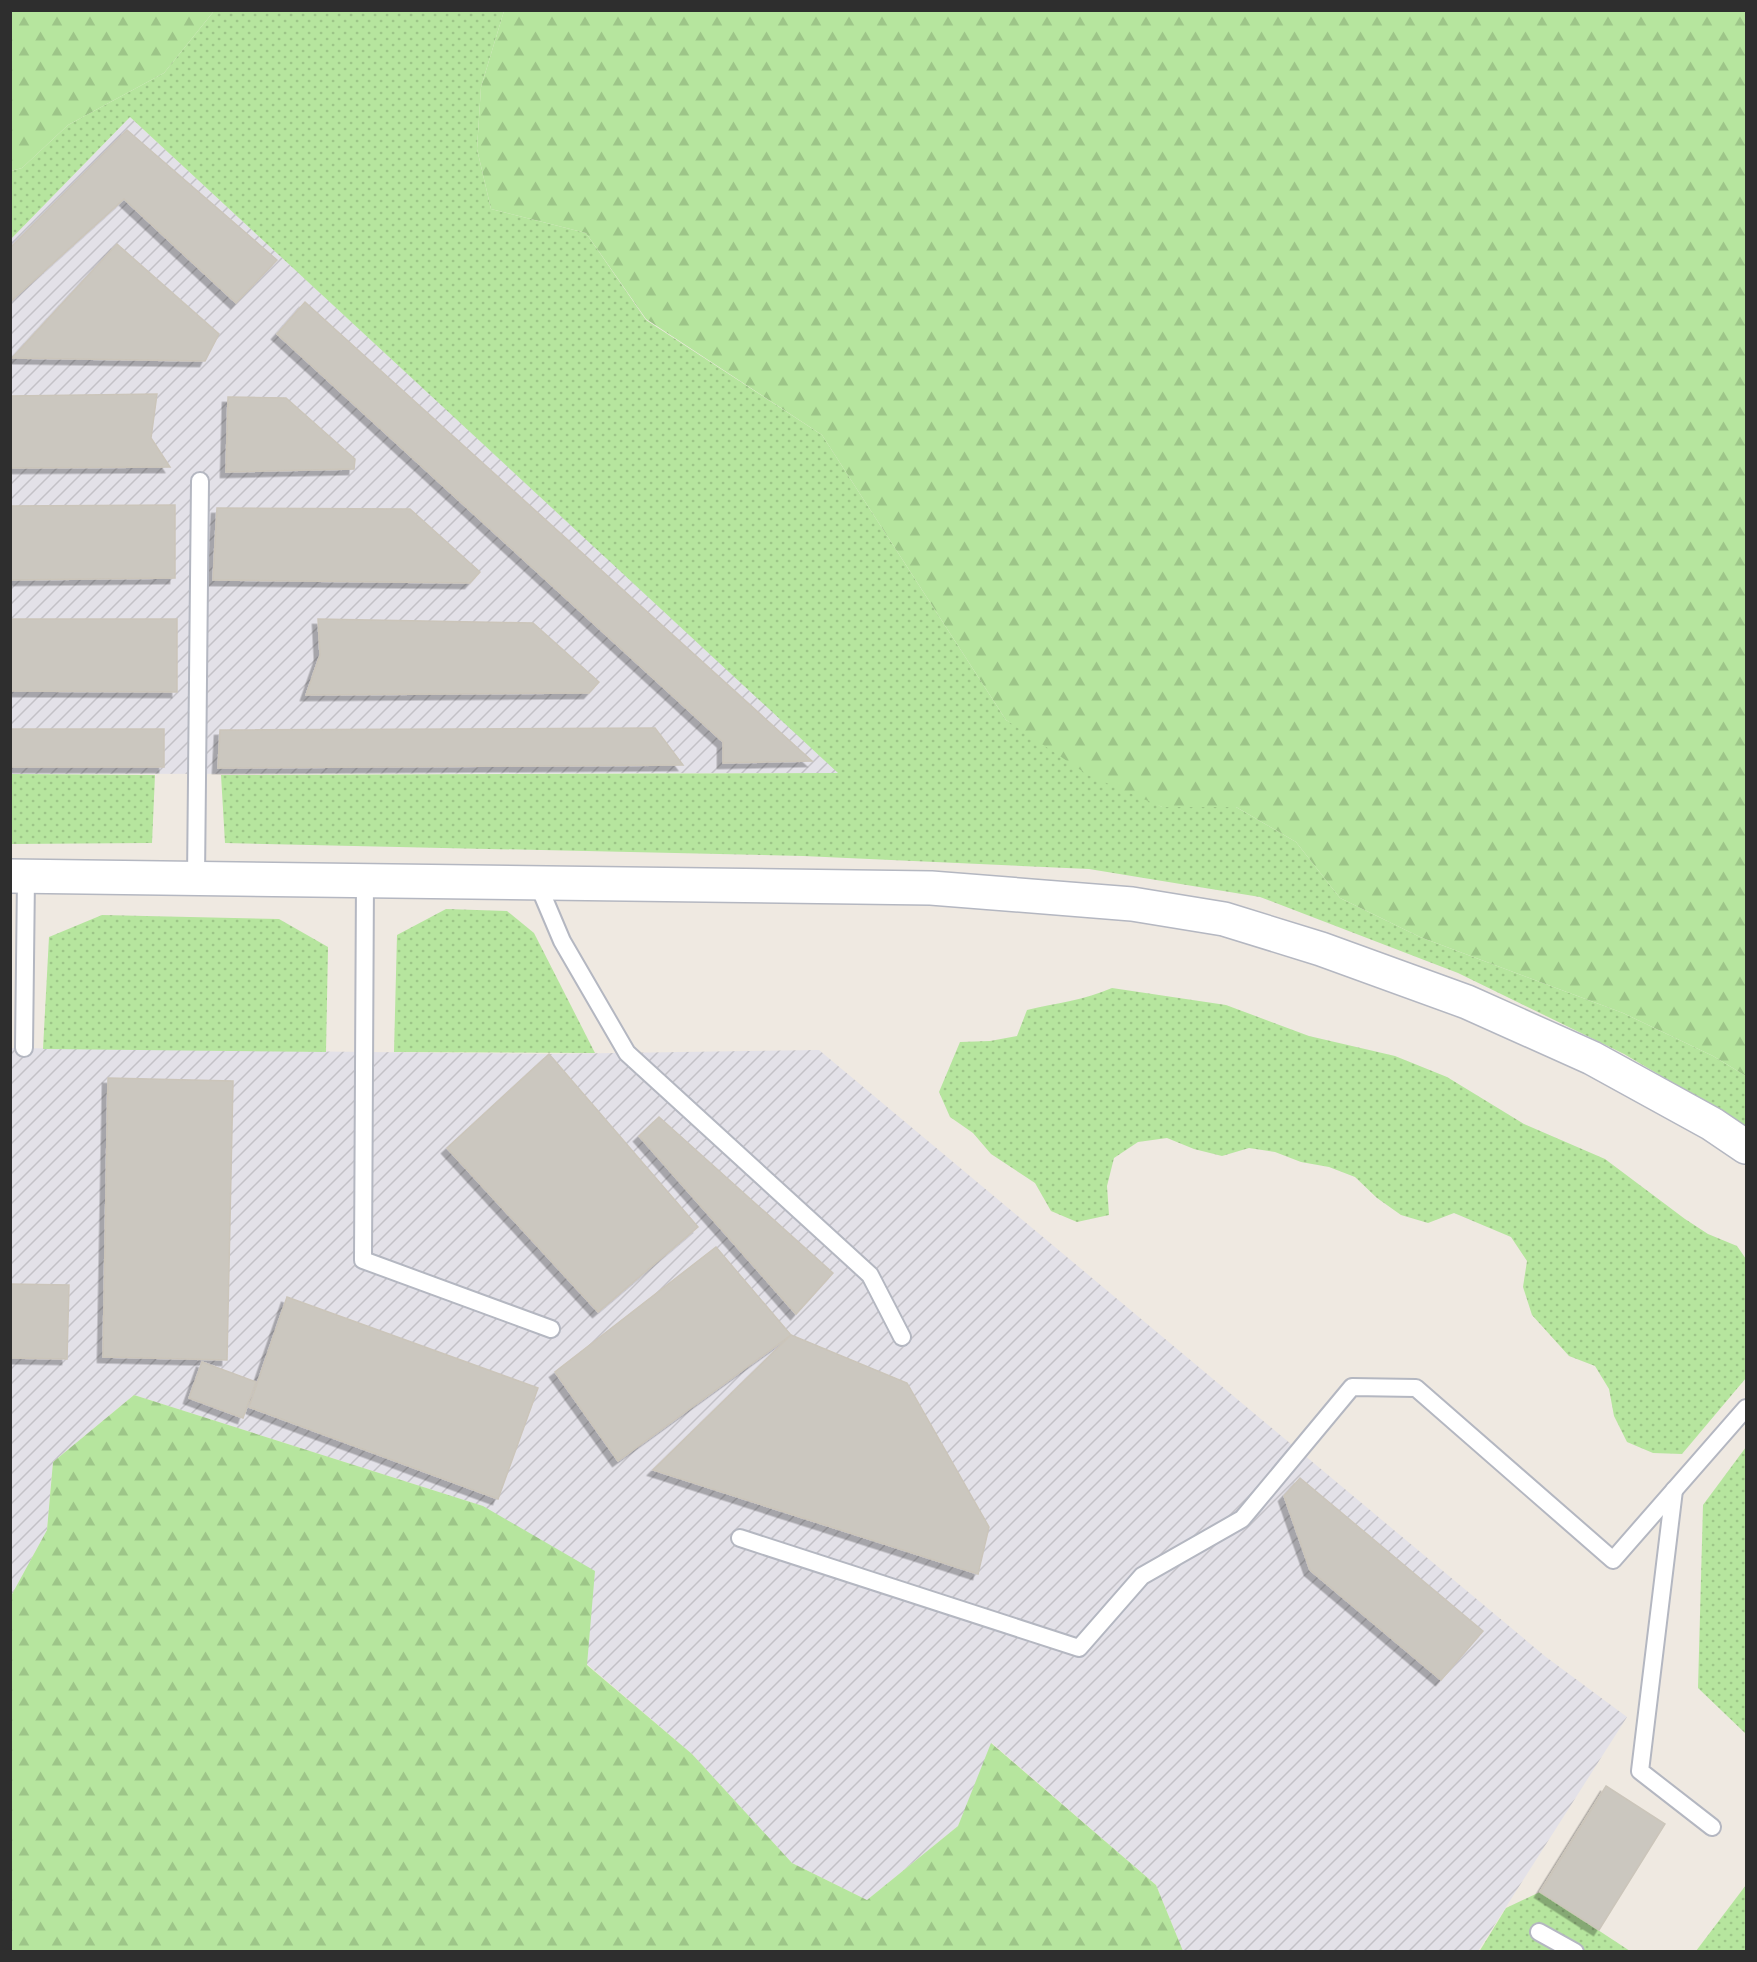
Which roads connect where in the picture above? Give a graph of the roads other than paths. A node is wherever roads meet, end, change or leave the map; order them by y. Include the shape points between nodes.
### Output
1 (200, 481) dead end
2 (18, 877) edge
3 (196, 878) junction
4 (365, 879) junction
5 (537, 882) junction
6 (24, 1048) dead end
7 (1746, 1147) edge
8 (551, 1329) dead end
9 (902, 1337) dead end
10 (1746, 1408) edge
11 (1674, 1490) junction
12 (741, 1538) dead end
13 (1712, 1827) dead end
14 (1539, 1932) dead end
15 (1575, 1952) edge

1 - 3 lane
2 - 3 street
2 - 6 lane
3 - 4 street
4 - 5 street
4 - 8 lane via 363,1260
5 - 7 street via 931,888 1132,904 1224,919 1467,1002 1592,1058
5 - 9 lane via 562,941 627,1053 870,1275
10 - 11 lane
11 - 12 lane via 1612,1560 1416,1388 1352,1388 1242,1519 1142,1576 1079,1648
11 - 13 lane via 1640,1771
14 - 15 lane

